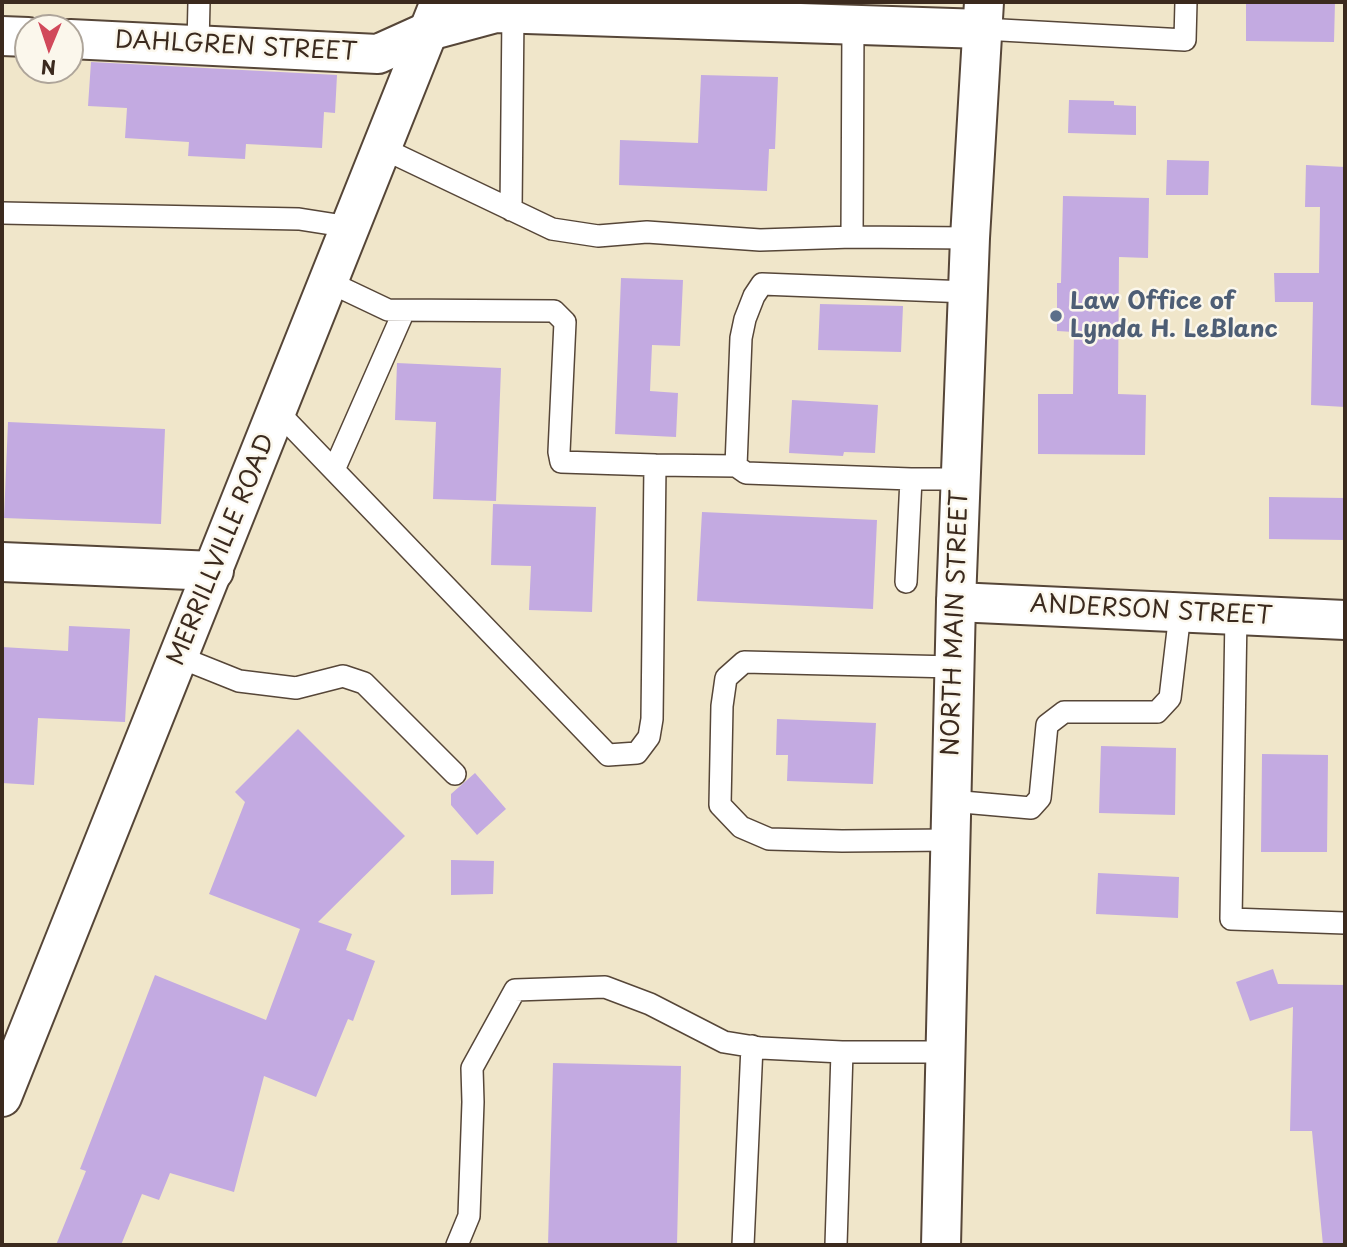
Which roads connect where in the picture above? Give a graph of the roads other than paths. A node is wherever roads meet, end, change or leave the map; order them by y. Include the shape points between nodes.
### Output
1 (199, 2) edge
2 (1186, 2) edge
3 (513, 13) junction
4 (983, 15) edge
5 (435, 16) edge
6 (853, 25) junction
7 (84, 40) edge
8 (198, 45) junction
9 (382, 148) junction
10 (511, 210) junction
11 (2, 213) edge
12 (350, 227) junction
13 (852, 237) junction
14 (970, 238) junction
15 (329, 282) junction
16 (968, 292) junction
17 (404, 311) junction
18 (277, 411) junction
19 (655, 465) junction
20 (736, 466) junction
21 (334, 470) junction
22 (911, 479) junction
23 (961, 479) junction
24 (2, 562) edge
25 (214, 571) junction
26 (906, 582) dead end
27 (956, 602) junction
28 (1180, 613) junction
29 (1236, 615) junction
30 (1345, 621) edge
31 (179, 657) junction
32 (954, 667) junction
33 (455, 774) dead end
34 (951, 801) junction
35 (951, 840) junction
36 (1345, 923) edge
37 (752, 1046) junction
38 (842, 1052) junction
39 (945, 1052) junction
40 (3, 1092) edge
41 (457, 1245) edge
42 (743, 1245) edge
43 (835, 1245) edge
44 (941, 1245) edge

1 - 8 lane
2 - 4 lane via 1185,40
3 - 5 street, DAHLGREN STREET
3 - 6 street, DAHLGREN STREET
3 - 10 lane
4 - 6 street, DAHLGREN STREET
4 - 14 street, NORTH MAIN STREET
5 - 8 street, DAHLGREN STREET via 378,54
5 - 9 street, MERRILLVILLE ROAD
6 - 13 lane
7 - 8 street, DAHLGREN STREET
9 - 10 lane
9 - 12 street, MERRILLVILLE ROAD
10 - 13 lane via 552,229 598,236 647,232 760,240
11 - 12 lane via 299,219
12 - 15 street, MERRILLVILLE ROAD
13 - 14 lane
14 - 16 street, NORTH MAIN STREET
15 - 17 lane via 388,310
15 - 18 street, MERRILLVILLE ROAD
16 - 20 lane via 762,284 741,338
16 - 23 street, NORTH MAIN STREET
17 - 19 lane via 554,311 565,322 561,462
17 - 21 lane
18 - 21 lane
18 - 25 street, MERRILLVILLE ROAD
19 - 20 lane
19 - 21 lane via 653,719 649,737 637,753 608,755
20 - 22 lane via 746,473
22 - 23 lane
22 - 26 lane
23 - 27 street, NORTH MAIN STREET
24 - 25 street
25 - 31 street, MERRILLVILLE ROAD
27 - 28 street, ANDERSON STREET
27 - 32 street, NORTH MAIN STREET
28 - 29 street, ANDERSON STREET
28 - 34 lane via 1170,698 1157,712 1064,712 1047,725 1040,798 1031,808
29 - 30 street, ANDERSON STREET
29 - 36 lane via 1231,919
31 - 33 lane via 239,681 296,688 344,676 364,683
31 - 40 street, MERRILLVILLE ROAD
32 - 34 street, NORTH MAIN STREET
32 - 35 lane via 744,662 726,678 721,718 720,804 741,827 769,839
34 - 35 street, NORTH MAIN STREET
35 - 39 street, NORTH MAIN STREET
37 - 38 lane
37 - 41 lane via 724,1042 605,987 515,990 472,1068 468,1216
37 - 42 lane
38 - 39 lane
38 - 43 lane
39 - 44 street, NORTH MAIN STREET

